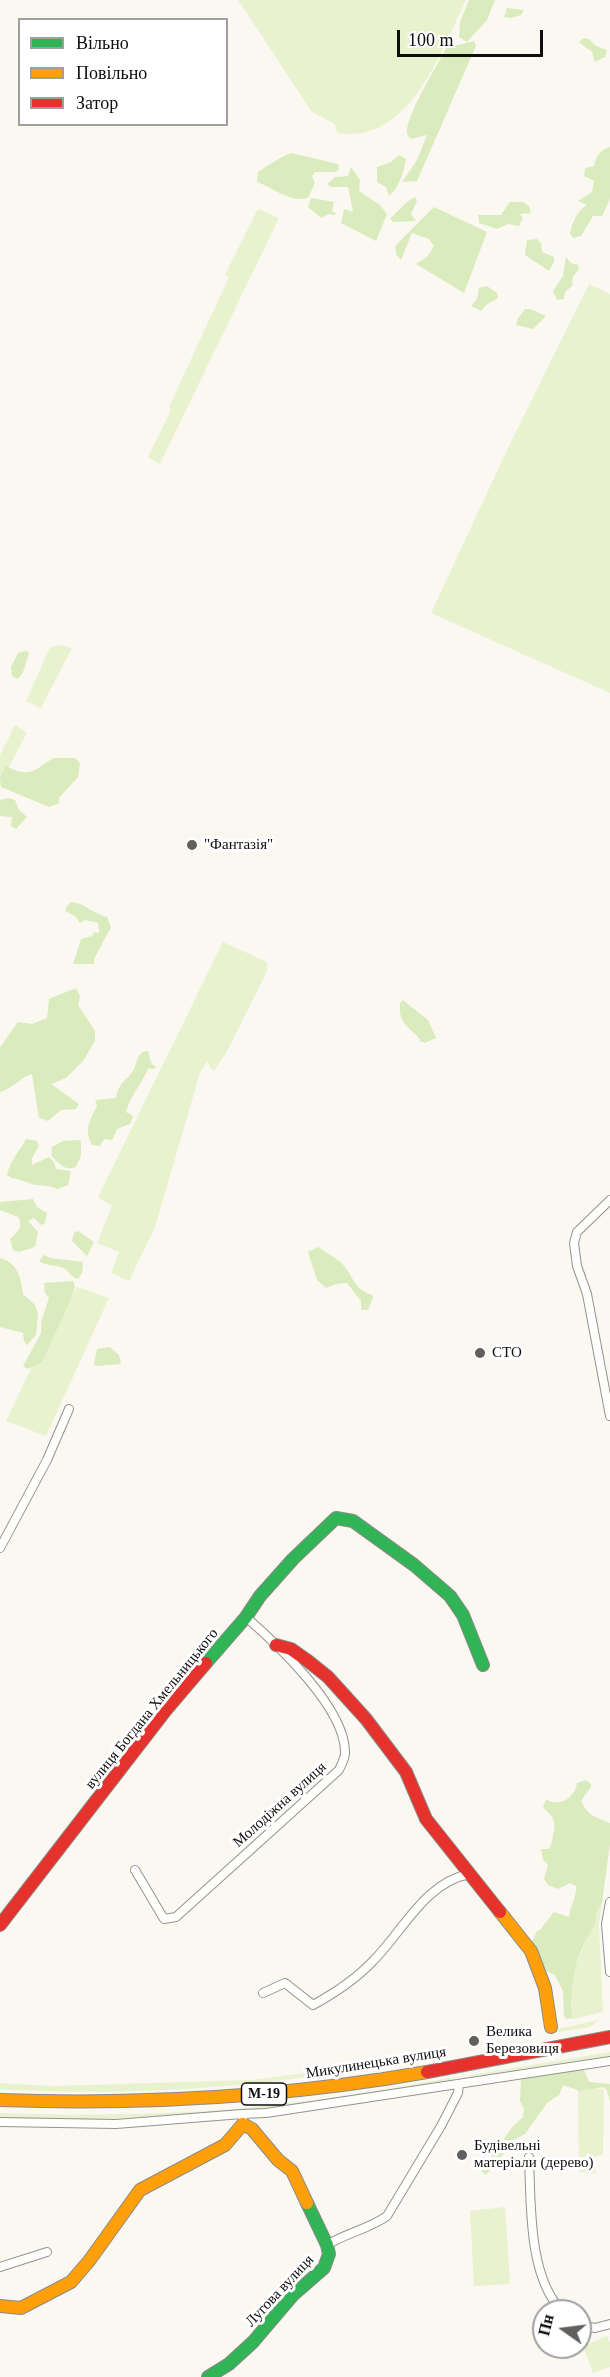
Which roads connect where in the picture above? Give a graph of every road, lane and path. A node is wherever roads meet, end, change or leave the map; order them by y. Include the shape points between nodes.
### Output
1 (610, 1200) edge
2 (69, 1409) dead end
3 (610, 1416) edge
4 (0, 1548) edge
5 (246, 1617) junction
6 (276, 1645) junction
7 (483, 1665) dead end
8 (135, 1870) dead end
9 (470, 1874) junction
10 (610, 1902) edge
11 (0, 1926) edge
12 (610, 1972) edge
13 (263, 1993) dead end
14 (551, 2027) dead end
15 (610, 2037) edge
16 (610, 2061) edge
17 (459, 2084) junction
18 (0, 2100) edge
19 (243, 2119) junction
20 (0, 2122) edge
21 (529, 2157) dead end
22 (327, 2245) junction
23 (47, 2252) dead end
24 (0, 2267) edge
25 (551, 2299) edge
26 (0, 2306) edge
27 (610, 2324) edge
28 (592, 2327) edge
29 (208, 2377) edge

1 - 3 street via 578,1232 574,1243
2 - 4 street
5 - 6 street, Молодіжна вулиця
5 - 7 main road, вулиця Богдана Хмельницького via 293,1559 336,1518 352,1521 450,1596 463,1614
5 - 11 main road, вулиця Богдана Хмельницького via 166,1710
6 - 8 street, Молодіжна вулиця via 309,1681 340,1727 345,1755 339,1770 176,1917 164,1919
6 - 9 main road via 284,1645 314,1665 360,1712 405,1770 426,1819
9 - 13 street via 443,1883 372,1962 333,1994 313,2005 285,1983
9 - 14 main road via 531,1951 545,1988
10 - 12 street via 606,1924
15 - 18 main road, Микулинецька вулиця / М-19 via 345,2085 241,2096 146,2101
16 - 17 street
17 - 19 street
17 - 22 street via 441,2126 387,2216
19 - 20 street via 116,2124
19 - 22 main road, Лугова вулиця via 292,2171
19 - 26 main road via 225,2145 140,2190 71,2283 21,2308
21 - 25 street via 536,2260
22 - 29 main road, Лугова вулиця via 329,2254 324,2268 292,2295 253,2342
23 - 24 street
27 - 28 street

